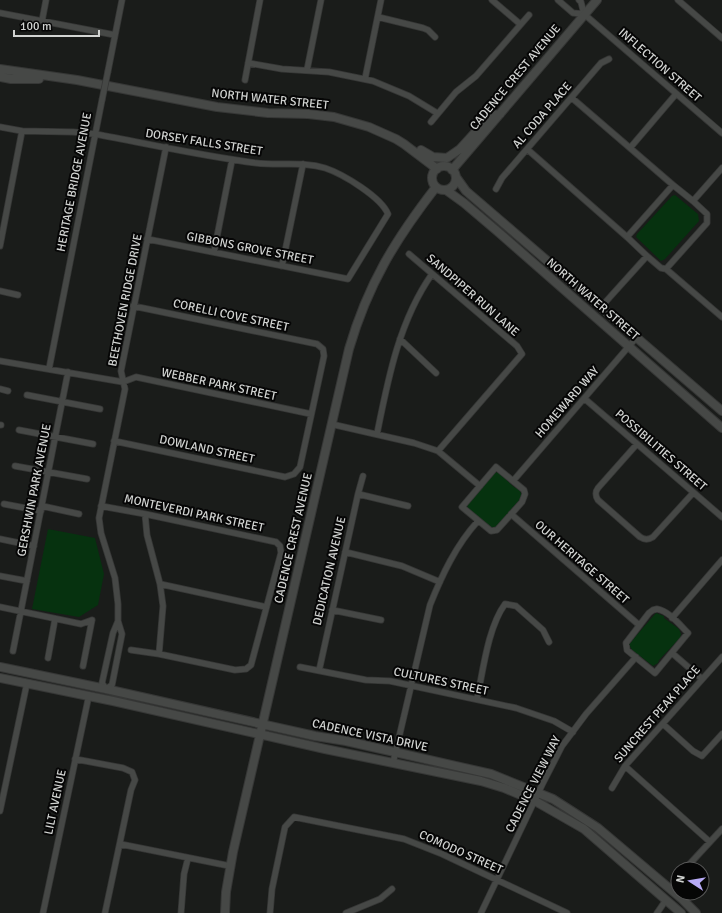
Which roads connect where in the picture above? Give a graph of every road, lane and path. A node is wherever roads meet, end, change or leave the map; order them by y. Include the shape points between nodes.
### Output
1 (46, 0) edge
2 (122, 0) edge
3 (260, 0) edge
4 (321, 0) edge
5 (382, 0) edge
6 (492, 0) edge
7 (558, 0) edge
8 (579, 0) edge
9 (597, 0) edge
10 (678, 0) edge
11 (0, 13) edge
12 (529, 14) dead end
13 (584, 14) junction
14 (378, 17) junction
15 (42, 21) junction
16 (520, 24) junction
17 (115, 35) junction
18 (435, 37) dead end
19 (722, 38) edge
20 (609, 59) dead end
21 (248, 63) junction
22 (0, 69) edge
23 (307, 70) junction
24 (0, 77) edge
25 (66, 79) junction
26 (365, 79) junction
27 (245, 80) dead end
28 (676, 94) junction
29 (572, 98) junction
30 (437, 113) junction
31 (500, 114) junction
32 (431, 122) dead end
33 (0, 127) edge
34 (22, 131) junction
35 (722, 133) edge
36 (95, 134) junction
37 (404, 144) junction
38 (166, 148) junction
39 (630, 148) junction
40 (527, 149) junction
41 (232, 160) junction
42 (303, 164) junction
43 (437, 168) junction
44 (722, 168) edge
45 (454, 174) junction
46 (673, 185) junction
47 (436, 187) junction
48 (496, 189) dead end
49 (446, 190) junction
50 (694, 201) junction
51 (627, 237) junction
52 (147, 239) junction
53 (0, 246) edge
54 (214, 252) junction
55 (409, 254) dead end
56 (647, 256) junction
57 (282, 266) junction
58 (666, 269) junction
59 (432, 274) junction
60 (348, 279) joint
61 (0, 291) edge
62 (18, 295) dead end
63 (133, 306) junction
64 (601, 307) junction
65 (721, 315) edge
66 (636, 338) junction
67 (400, 339) junction
68 (629, 347) junction
69 (0, 361) edge
70 (49, 369) junction
71 (68, 372) junction
72 (436, 373) dead end
73 (123, 382) junction
74 (0, 389) edge
75 (8, 391) dead end
76 (27, 395) dead end
77 (585, 398) junction
78 (62, 402) junction
79 (100, 409) dead end
80 (722, 411) edge
81 (311, 414) junction
82 (331, 424) junction
83 (722, 428) edge
84 (19, 430) dead end
85 (377, 434) junction
86 (56, 437) junction
87 (114, 441) junction
88 (93, 444) dead end
89 (637, 444) junction
90 (438, 451) junction
91 (15, 466) dead end
92 (49, 472) junction
93 (363, 476) dead end
94 (87, 479) dead end
95 (513, 481) junction
96 (480, 486) junction
97 (693, 492) junction
98 (358, 494) junction
99 (4, 504) dead end
100 (101, 506) junction
101 (408, 506) dead end
102 (42, 508) junction
103 (79, 514) dead end
104 (145, 514) junction
105 (511, 514) junction
106 (722, 517) edge
107 (478, 521) junction
108 (0, 539) edge
109 (34, 546) junction
110 (345, 552) junction
111 (722, 560) edge
112 (0, 576) edge
113 (27, 581) junction
114 (440, 582) junction
115 (160, 584) junction
116 (0, 607) edge
117 (266, 607) junction
118 (332, 610) junction
119 (21, 611) junction
120 (672, 618) junction
121 (56, 619) junction
122 (381, 620) dead end
123 (118, 621) junction
124 (639, 625) junction
125 (549, 642) dead end
126 (131, 650) dead end
127 (13, 651) dead end
128 (672, 653) junction
129 (159, 654) junction
130 (722, 657) edge
131 (48, 658) dead end
132 (636, 658) junction
133 (83, 666) dead end
134 (0, 667) edge
135 (300, 667) dead end
136 (319, 671) junction
137 (0, 678) edge
138 (702, 679) junction
139 (27, 683) junction
140 (410, 685) junction
141 (106, 689) junction
142 (72, 692) junction
143 (89, 695) junction
144 (477, 699) junction
145 (113, 701) junction
146 (190, 708) junction
147 (184, 717) junction
148 (262, 724) junction
149 (663, 724) junction
150 (573, 732) junction
151 (260, 734) junction
152 (722, 734) edge
153 (395, 752) junction
154 (75, 759) junction
155 (393, 763) junction
156 (625, 766) junction
157 (612, 788) dead end
158 (537, 797) junction
159 (0, 811) edge
160 (722, 829) edge
161 (710, 842) junction
162 (120, 844) junction
163 (188, 858) junction
164 (692, 861) edge
165 (230, 866) junction
166 (497, 880) junction
167 (392, 889) dead end
168 (666, 900) junction
169 (44, 913) edge
170 (105, 913) edge
171 (181, 913) edge
172 (225, 913) edge
173 (270, 913) edge
174 (346, 913) edge
175 (481, 913) edge
176 (567, 913) edge
177 (657, 913) edge
178 (681, 913) edge
179 (696, 913) edge

1 - 15 street
2 - 17 street, HERITAGE BRIDGE AVENUE
3 - 21 street
4 - 23 street
5 - 14 street
6 - 16 street
7 - 13 street via 573,13
8 - 13 street
9 - 13 street, CADENCE CREST AVENUE
10 - 19 street
11 - 15 street
12 - 16 street
13 - 28 street, INFLECTION STREET
13 - 31 street, CADENCE CREST AVENUE
14 - 18 street via 423,28
14 - 26 street
15 - 17 street
16 - 30 street via 476,76 456,92
17 - 36 street, HERITAGE BRIDGE AVENUE, bridge
20 - 29 street, AL CODA PLACE via 602,63
21 - 23 street
21 - 27 street
22 - 25 street, NORTH WATER STREET
23 - 26 street
24 - 25 street, NORTH WATER STREET
25 - 37 street, NORTH WATER STREET via 217,107 334,117 369,127
26 - 30 street via 402,92
28 - 35 street, INFLECTION STREET
28 - 39 street
29 - 39 street
29 - 40 street, AL CODA PLACE
30 - 32 street
31 - 37 street via 490,116 460,149 446,158 433,157
31 - 45 street, CADENCE CREST AVENUE
33 - 34 street, DORSEY FALLS STREET
34 - 36 street, DORSEY FALLS STREET
34 - 53 street
36 - 38 street, DORSEY FALLS STREET
36 - 70 street, HERITAGE BRIDGE AVENUE
37 - 43 street, NORTH WATER STREET
38 - 41 street, DORSEY FALLS STREET
38 - 52 street, BEETHOVEN RIDGE DRIVE
39 - 46 street
40 - 48 street, AL CODA PLACE
40 - 51 street
41 - 42 street, DORSEY FALLS STREET via 261,164
41 - 54 street
42 - 57 street
42 - 60 street, DORSEY FALLS STREET via 324,168 348,178 381,203 388,214
43 - 45 street via 445,166
43 - 47 street via 432,175
44 - 50 street
45 - 49 street via 452,187
45 - 64 street, NORTH WATER STREET via 464,188
46 - 50 street
46 - 51 street
47 - 49 street
47 - 82 street, CADENCE CREST AVENUE via 398,239 369,294 347,356
49 - 68 street, NORTH WATER STREET
50 - 58 street via 707,214 707,223
51 - 56 street
52 - 54 street, GIBBONS GROVE STREET
52 - 63 street, BEETHOVEN RIDGE DRIVE
54 - 57 street, GIBBONS GROVE STREET
55 - 59 street, SANDPIPER RUN LANE
56 - 58 street
56 - 64 street
57 - 60 street, GIBBONS GROVE STREET
58 - 65 street
59 - 67 street via 422,288
59 - 90 street, SANDPIPER RUN LANE via 517,346 522,354
61 - 62 street
63 - 73 street, BEETHOVEN RIDGE DRIVE via 121,371
63 - 81 street, CORELLI COVE STREET via 317,344 323,349 324,356
64 - 66 street, NORTH WATER STREET
66 - 68 street, HOMEWARD WAY
66 - 80 street, NORTH WATER STREET
67 - 72 street
67 - 85 street
68 - 77 street, HOMEWARD WAY
68 - 83 street, NORTH WATER STREET
69 - 70 street
70 - 71 street
71 - 73 street
71 - 78 street, GERSHWIN PARK AVENUE
73 - 81 street, WEBBER PARK STREET via 136,377
73 - 87 street, BEETHOVEN RIDGE DRIVE via 125,389
74 - 75 street
76 - 78 street
77 - 89 street, POSSIBILITIES STREET
77 - 95 street, HOMEWARD WAY
78 - 79 street
78 - 86 street, GERSHWIN PARK AVENUE
81 - 87 street, DOWLAND STREET via 300,467 294,474 285,477
82 - 85 street
82 - 148 street, CADENCE CREST AVENUE
84 - 86 street
85 - 90 street
86 - 88 street
86 - 92 street, GERSHWIN PARK AVENUE
87 - 100 street, BEETHOVEN RIDGE DRIVE
89 - 97 street, POSSIBILITIES STREET
89 - 97 street via 598,488 596,496 640,537 654,537
90 - 96 street
91 - 92 street
92 - 94 street
92 - 102 street, GERSHWIN PARK AVENUE
93 - 98 street, DEDICATION AVENUE
95 - 96 street via 496,467
95 - 105 street via 525,494 522,502
96 - 107 street via 462,507
97 - 106 street, POSSIBILITIES STREET
98 - 101 street
98 - 110 street, DEDICATION AVENUE
99 - 102 street
100 - 104 street, MONTEVERDI PARK STREET
100 - 123 street, BEETHOVEN RIDGE DRIVE via 101,533 115,578
102 - 103 street
102 - 109 street, GERSHWIN PARK AVENUE
104 - 115 street via 147,534
104 - 117 street, MONTEVERDI PARK STREET via 276,542 281,553
105 - 107 street via 494,531 488,530
105 - 124 street, OUR HERITAGE STREET
107 - 114 street via 469,530
108 - 109 street
109 - 113 street, GERSHWIN PARK AVENUE
110 - 114 street via 402,566
110 - 118 street, DEDICATION AVENUE
111 - 120 street
112 - 113 street
113 - 119 street, GERSHWIN PARK AVENUE
114 - 140 street via 430,605
115 - 117 street
115 - 129 street via 163,606
116 - 119 street
117 - 129 street via 250,665 246,669 235,670
118 - 122 street
118 - 136 street, DEDICATION AVENUE
119 - 121 street
119 - 127 street, GERSHWIN PARK AVENUE
120 - 124 street via 661,610 653,610
120 - 128 street via 688,633
121 - 131 street
121 - 133 street via 81,624 92,620
123 - 141 street, BEETHOVEN RIDGE DRIVE via 102,683
123 - 141 street, BEETHOVEN RIDGE DRIVE via 122,634 120,648 112,685
124 - 132 street via 626,643 627,650
125 - 144 street via 543,630 516,606 505,604 492,629
126 - 129 street
128 - 132 street via 655,673
128 - 138 street
130 - 138 street, SUNCREST PEAK PLACE
132 - 150 street, CADENCE VIEW WAY
134 - 141 street, CADENCE VISTA DRIVE
135 - 136 street, CULTURES STREET
136 - 140 street, CULTURES STREET
137 - 139 street, CADENCE VISTA DRIVE
138 - 149 street, SUNCREST PEAK PLACE
139 - 142 street, CADENCE VISTA DRIVE
139 - 159 street
140 - 144 street, CULTURES STREET
140 - 153 street
141 - 142 street via 95,693
141 - 145 street
141 - 146 street, CADENCE VISTA DRIVE
142 - 143 street, CADENCE VISTA DRIVE
143 - 145 street, CADENCE VISTA DRIVE
143 - 154 street, LILT AVENUE
144 - 150 street, CULTURES STREET via 516,708 554,721
145 - 147 street, CADENCE VISTA DRIVE
146 - 147 street
146 - 148 street, CADENCE VISTA DRIVE
147 - 151 street, CADENCE VISTA DRIVE
148 - 151 street, CADENCE CREST AVENUE
148 - 153 street, CADENCE VISTA DRIVE
149 - 152 street via 702,756
149 - 156 street, SUNCREST PEAK PLACE
150 - 158 street, CADENCE VIEW WAY via 562,746
151 - 155 street, CADENCE VISTA DRIVE
151 - 165 street, CADENCE CREST AVENUE
153 - 155 street
153 - 158 street, CADENCE VISTA DRIVE via 491,774
154 - 162 street via 132,772 135,780
154 - 169 street, LILT AVENUE
155 - 158 street, CADENCE VISTA DRIVE via 481,781
156 - 157 street, SUNCREST PEAK PLACE
156 - 161 street
158 - 166 street, CADENCE VIEW WAY
158 - 168 street, CADENCE VISTA DRIVE via 584,829
158 - 179 street, CADENCE VISTA DRIVE via 566,807 598,828
160 - 161 street
161 - 164 street
162 - 163 street
162 - 170 street
163 - 165 street
163 - 171 street
165 - 172 street, CADENCE CREST AVENUE
166 - 173 street, COMODO STREET via 442,854 404,840 294,817 285,827 272,889
166 - 175 street, CADENCE VIEW WAY
166 - 176 street, COMODO STREET
167 - 174 street via 380,899
168 - 177 street
168 - 178 street, CADENCE VISTA DRIVE

